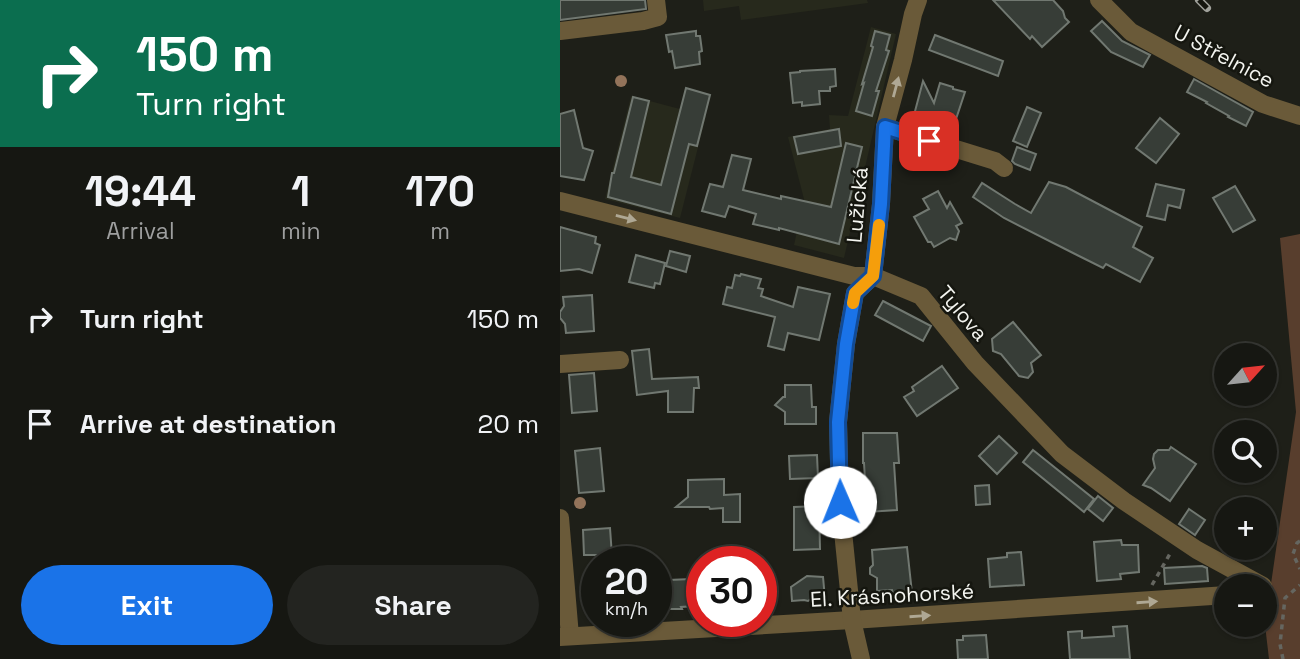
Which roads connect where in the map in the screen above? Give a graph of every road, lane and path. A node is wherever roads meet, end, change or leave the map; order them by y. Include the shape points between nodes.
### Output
1 (656, 0) edge
2 (918, 0) edge
3 (1099, 0) edge
4 (560, 31) edge
5 (1300, 116) edge
6 (885, 127) junction
7 (1004, 168) dead end
8 (560, 201) edge
9 (873, 276) junction
10 (620, 360) dead end
11 (560, 364) edge
12 (560, 518) edge
13 (1179, 538) junction
14 (1300, 541) edge
15 (1300, 569) edge
16 (1239, 574) edge
17 (1300, 585) edge
18 (1214, 596) edge
19 (1142, 602) junction
20 (852, 620) junction
21 (565, 636) edge
22 (861, 659) edge
23 (1283, 659) edge

1 - 4 street via 658,17
6 -> 2 street, Lužická
3 - 5 street, U Střelnice via 1131,32 1263,104
6 - 7 street via 995,161
6 - 9 street, Lužická
8 -> 9 street, Tylova via 853,276
9 - 13 street, Tylova via 921,296 975,363 1062,454
9 - 20 street, Lužická via 855,293 838,422 840,502
10 - 11 street
12 - 21 street
13 - 16 street, Tylova
13 - 19 path
14 - 15 path via 1293,554
17 - 23 path via 1286,598 1280,644
19 -> 18 street, El. Krásnohorské
20 -> 19 street, El. Krásnohorské
20 - 21 street, El. Krásnohorské
20 - 22 street, Lužická

